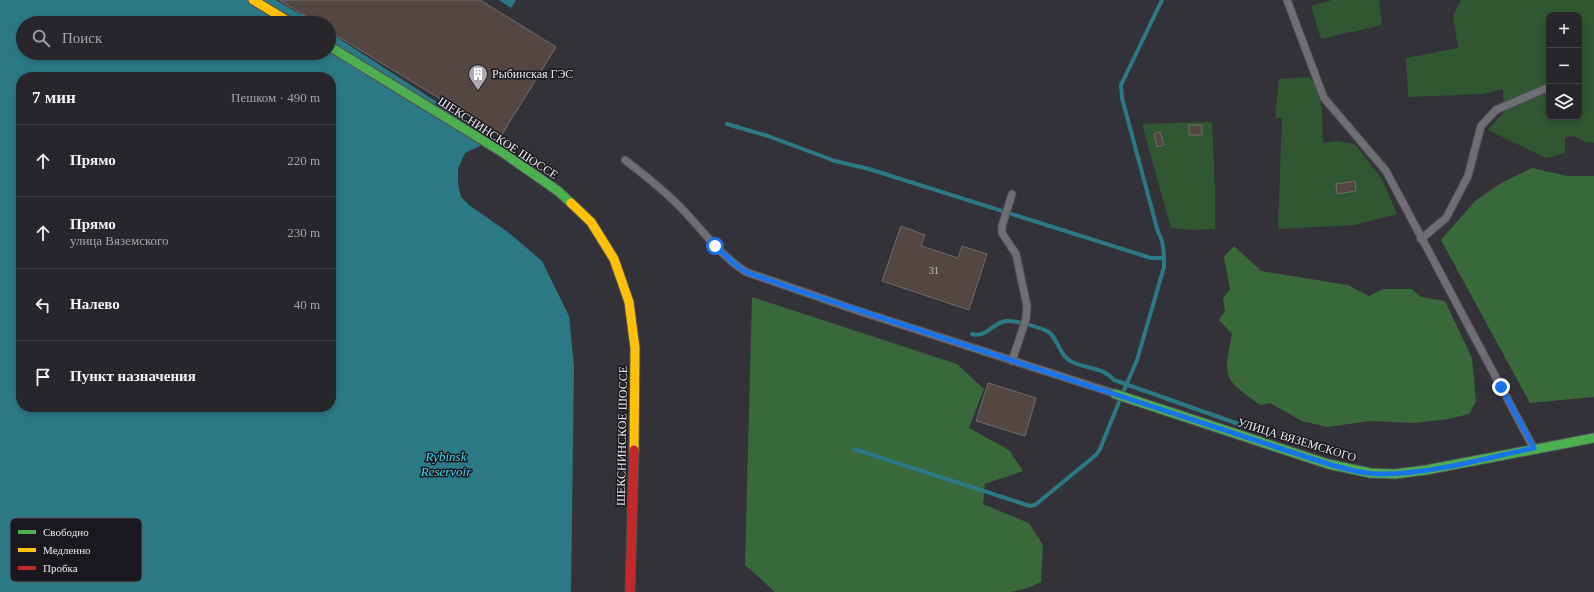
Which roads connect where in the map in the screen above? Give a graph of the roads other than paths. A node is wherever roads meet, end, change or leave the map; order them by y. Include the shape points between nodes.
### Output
1 (253, 0) edge
2 (1287, 0) edge
3 (279, 16) edge
4 (336, 50) edge
5 (1546, 88) edge
6 (625, 160) dead end
7 (1012, 194) dead end
8 (1421, 239) junction
9 (1012, 361) junction
10 (1115, 394) joint
11 (1594, 438) edge
12 (1534, 448) junction
13 (630, 592) edge

1 - 3 main road
2 - 8 lane via 1324,98 1386,171
4 - 13 main road, ШЕКСНИНСКОЕ ШОССЕ via 502,152 558,191 591,222 614,259 629,302 635,348
5 - 8 lane via 1496,110 1481,126 1468,176 1446,218
6 - 9 lane via 669,196 715,246 746,272
7 - 9 lane via 1002,233 1016,254 1028,306
8 - 12 lane
9 - 10 lane
10 - 12 main road, УЛИЦА ВЯЗЕМСКОГО via 1328,464 1370,473 1395,474 1426,470
11 - 12 main road, УЛИЦА ВЯЗЕМСКОГО

